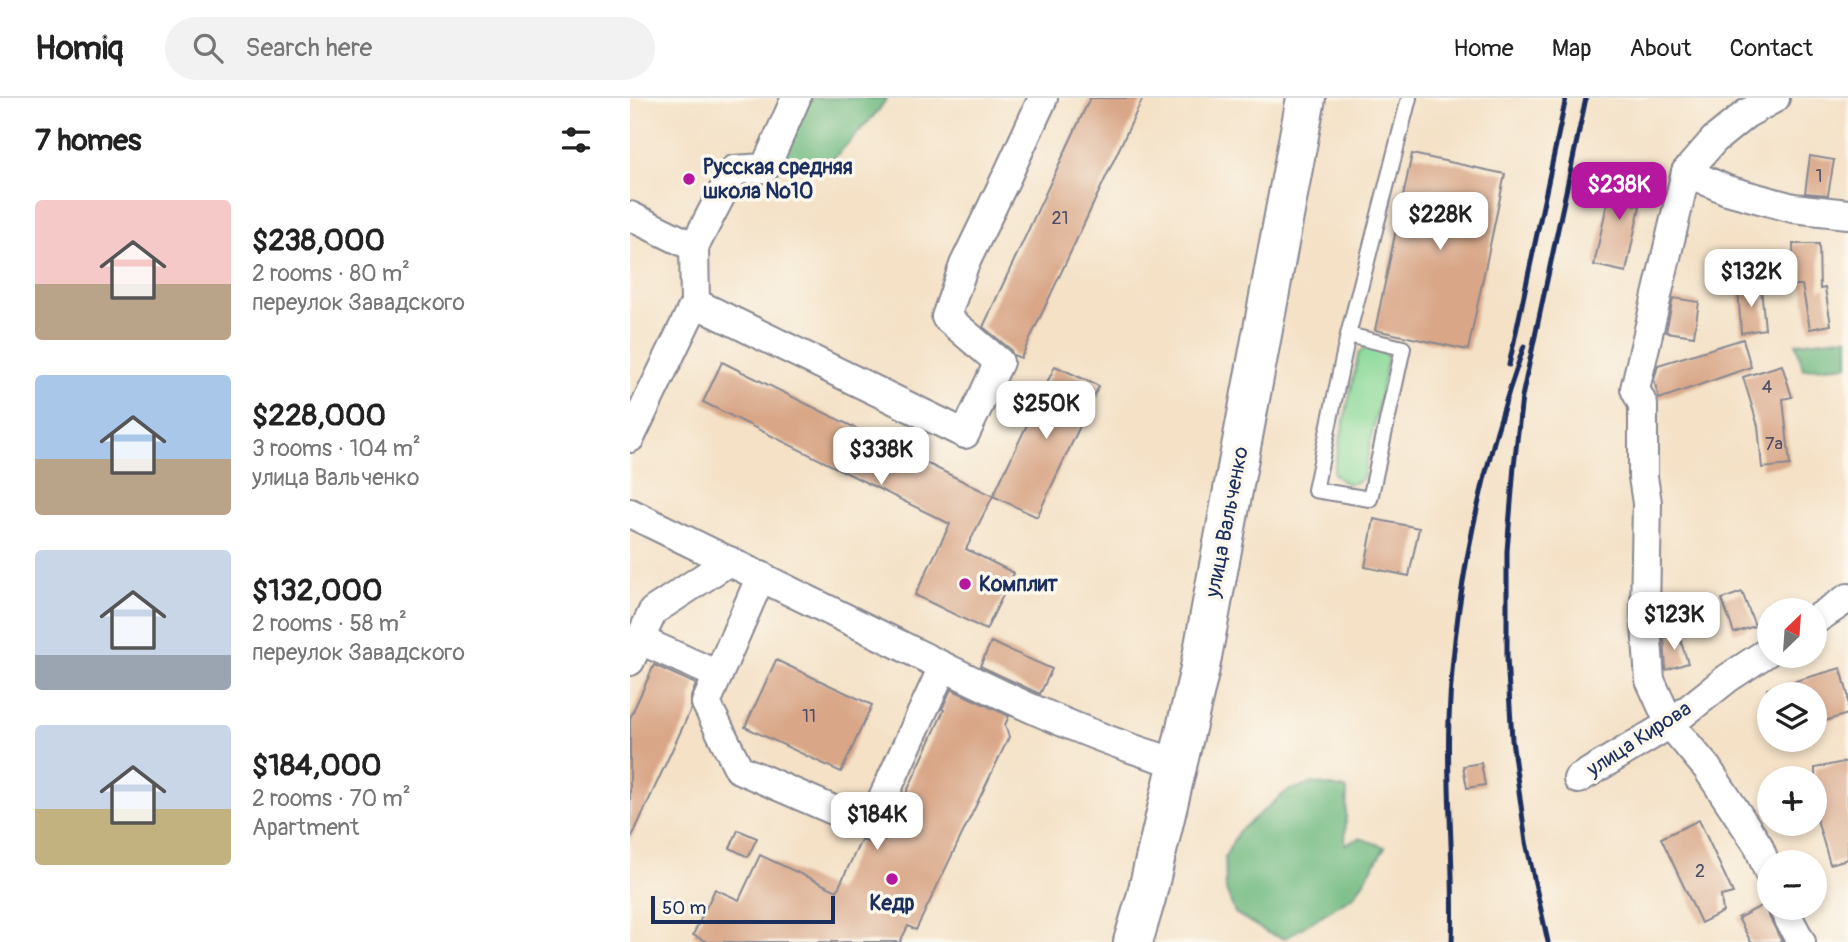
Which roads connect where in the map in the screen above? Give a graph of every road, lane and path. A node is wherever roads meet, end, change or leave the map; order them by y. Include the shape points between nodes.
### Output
1 (796, 98) edge
2 (1043, 98) edge
3 (1306, 98) edge
4 (1409, 98) edge
5 (1775, 98) edge
6 (1746, 106) edge
7 (1686, 172) junction
8 (1848, 214) edge
9 (630, 216) edge
10 (694, 247) junction
11 (695, 303) junction
12 (1348, 335) junction
13 (630, 438) edge
14 (630, 513) edge
15 (729, 561) junction
16 (761, 576) junction
17 (1848, 598) edge
18 (1827, 612) edge
19 (635, 650) edge
20 (1757, 659) edge
21 (943, 667) junction
22 (718, 675) junction
23 (1670, 724) junction
24 (1178, 763) junction
25 (1578, 779) dead end
26 (1760, 850) edge
27 (1788, 920) edge
28 (1133, 942) edge
29 (1801, 942) edge

1 - 10 street via 765,168 734,170
2 - 11 street via 964,265 946,317 999,362 965,434
3 - 24 main road, улица Вальченко via 1199,673
4 - 12 lane
5 - 6 street
6 - 7 street
7 - 8 street via 1727,190 1793,208
7 - 23 street via 1636,389 1643,405 1647,503 1644,612 1650,680
9 - 10 street
10 - 11 street
11 - 13 street
12 - 12 lane via 1315,490 1370,499 1402,348
14 - 15 street
15 - 16 street
15 - 19 street via 653,611
16 - 21 street
16 - 22 street
17 - 18 street
19 - 22 street
20 - 23 street, улица Кирова
21 - 22 street via 870,827 739,769 706,703
21 - 24 street via 1043,714
23 - 25 street, улица Кирова
23 - 26 street via 1707,768
24 - 28 main road, улица Вальченко
27 - 29 street

